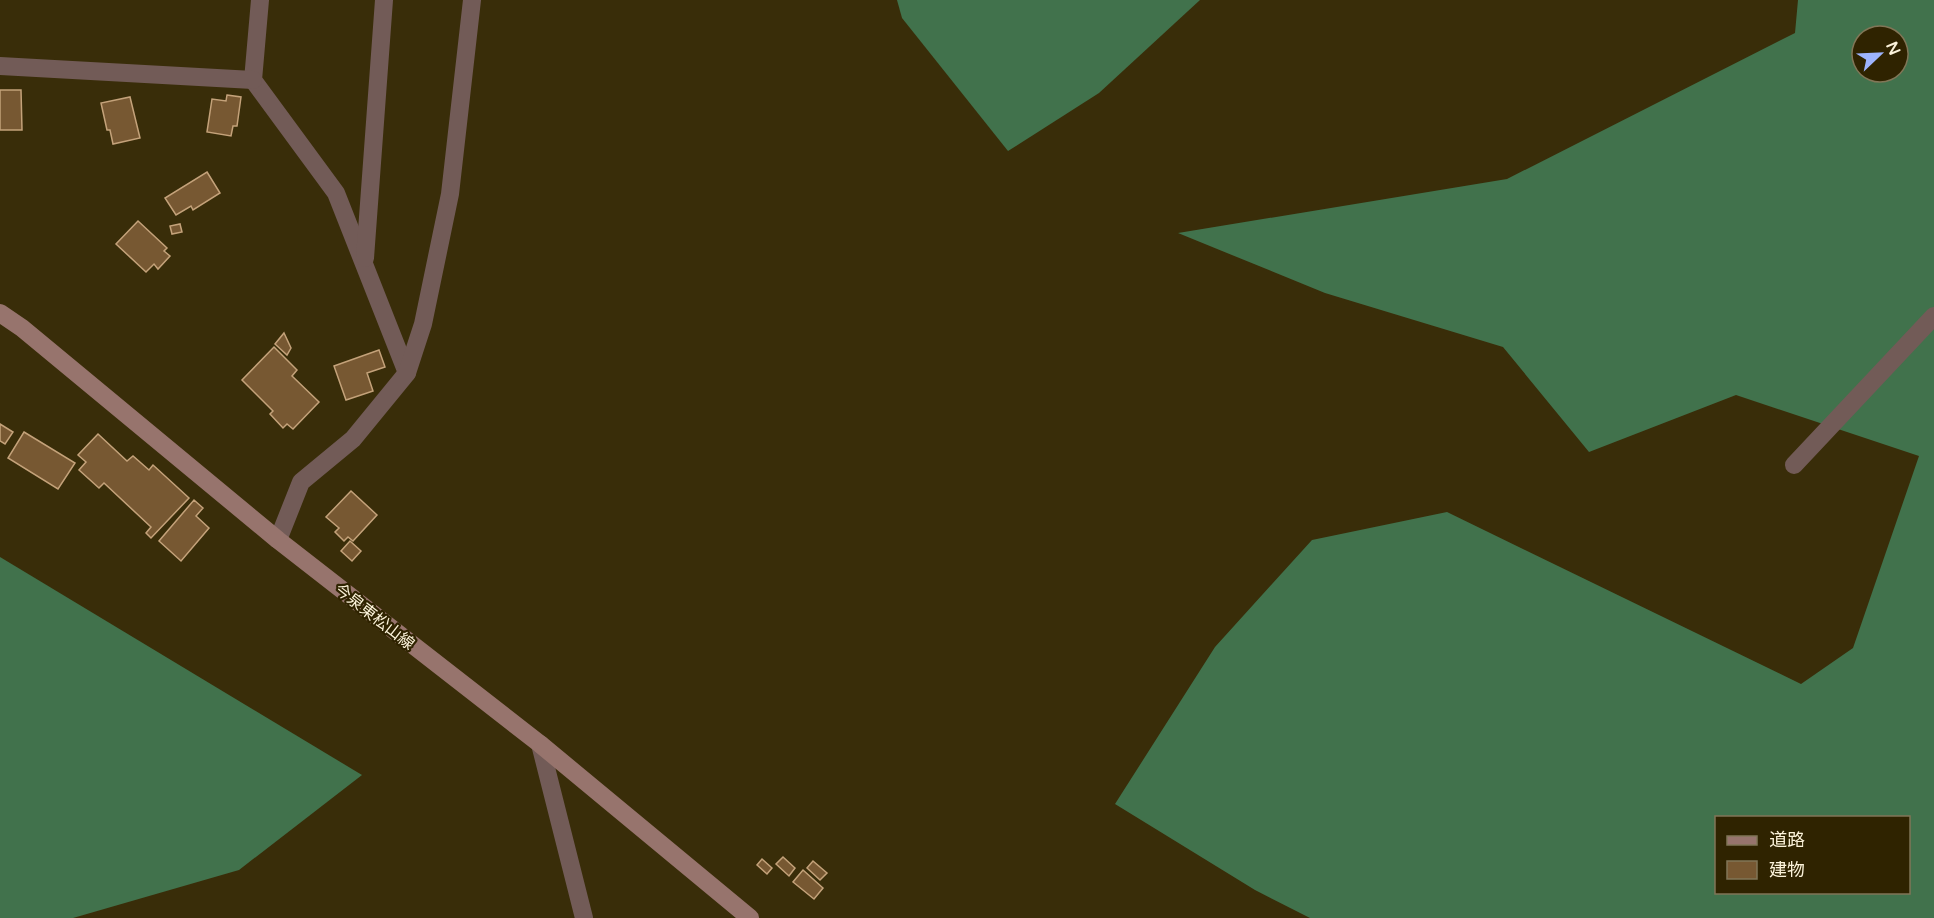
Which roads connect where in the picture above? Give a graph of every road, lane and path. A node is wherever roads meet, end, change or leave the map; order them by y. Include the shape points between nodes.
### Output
1 (260, 0) edge
2 (384, 0) edge
3 (472, 0) edge
4 (0, 66) edge
5 (253, 80) junction
6 (364, 265) junction
7 (0, 313) edge
8 (1934, 316) edge
9 (407, 373) junction
10 (1794, 465) dead end
11 (278, 540) junction
12 (540, 744) junction
13 (584, 918) edge
14 (750, 918) edge

1 - 5 street
2 - 6 street
3 - 9 street via 450,194 423,324
4 - 5 street
5 - 6 street via 336,193
6 - 9 street
7 - 11 main road, 今泉東松山線
8 - 10 street
9 - 11 street via 353,439 301,482
11 - 12 main road, 今泉東松山線
12 - 13 street
12 - 14 main road, 今泉東松山線

